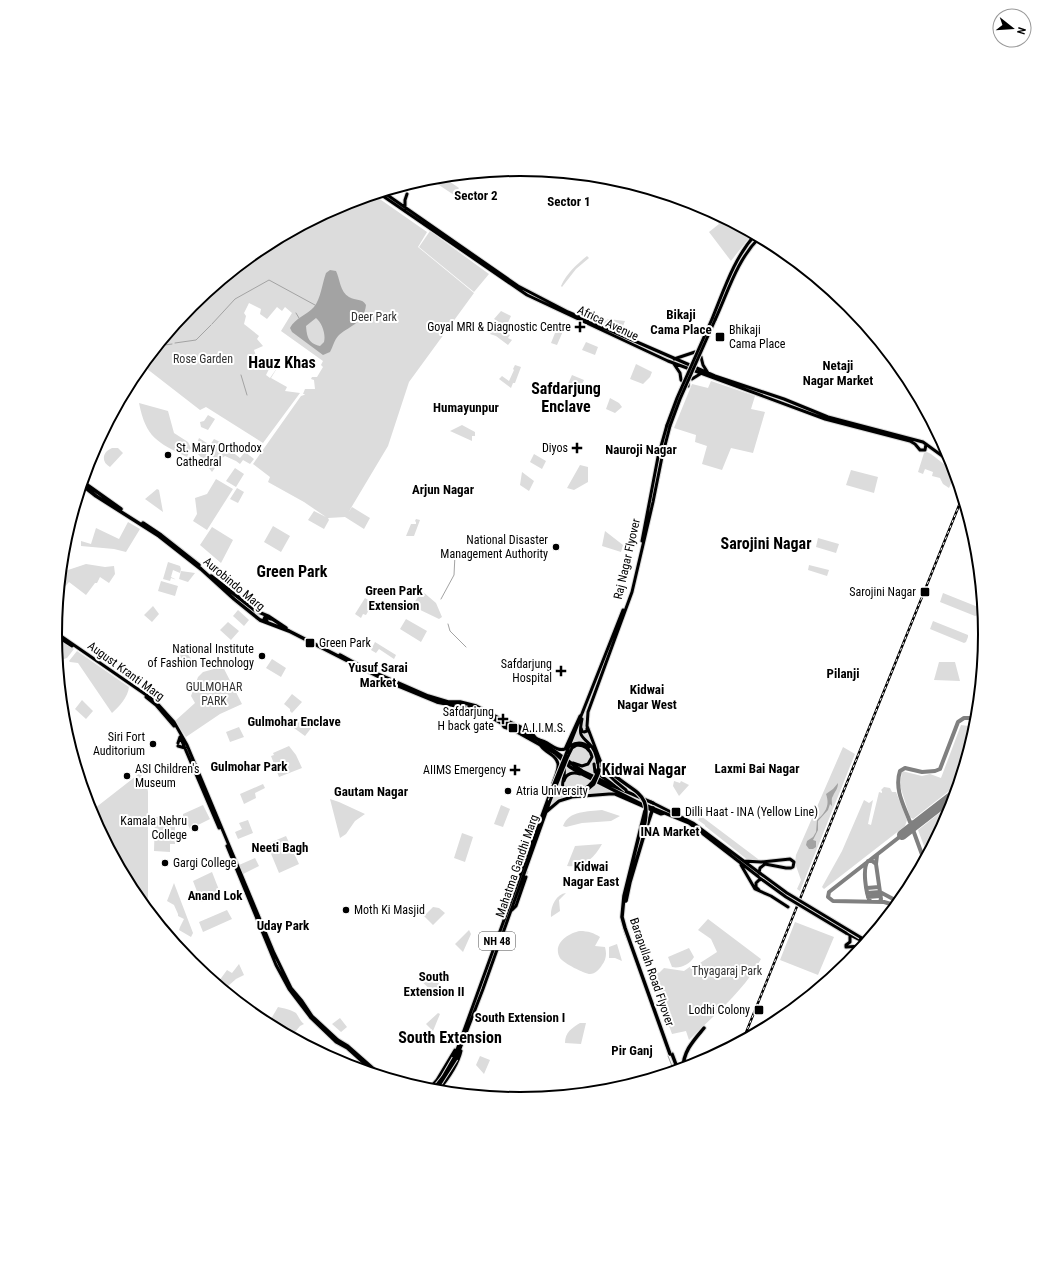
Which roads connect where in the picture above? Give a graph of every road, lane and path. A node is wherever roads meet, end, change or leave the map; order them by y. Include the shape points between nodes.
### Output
1 (407, 194) dead end
2 (388, 196) edge
3 (385, 197) edge
4 (406, 209) junction
5 (751, 240) edge
6 (755, 242) edge
7 (528, 292) junction
8 (537, 296) junction
9 (721, 301) junction
10 (674, 359) junction
11 (673, 363) junction
12 (708, 373) junction
13 (702, 374) junction
14 (692, 379) dead end
15 (688, 386) dead end
16 (669, 425) junction
17 (920, 442) junction
18 (926, 444) junction
19 (918, 448) junction
20 (925, 450) junction
21 (941, 455) edge
22 (943, 459) edge
23 (86, 487) edge
24 (86, 487) edge
25 (649, 512) junction
26 (646, 524) junction
27 (229, 595) junction
28 (256, 611) junction
29 (272, 620) junction
30 (274, 625) junction
31 (62, 639) edge
32 (62, 639) edge
33 (453, 704) junction
34 (481, 709) junction
35 (584, 710) junction
36 (479, 713) junction
37 (587, 726) junction
38 (580, 727) junction
39 (180, 737) junction
40 (538, 741) junction
41 (185, 748) junction
42 (571, 748) junction
43 (555, 753) junction
44 (600, 759) junction
45 (571, 762) junction
46 (602, 766) joint
47 (598, 770) junction
48 (606, 770) junction
49 (585, 777) junction
50 (619, 789) junction
51 (581, 792) junction
52 (571, 797) junction
53 (630, 800) junction
54 (653, 803) junction
55 (645, 808) junction
56 (652, 811) junction
57 (546, 812) junction
58 (540, 820) junction
59 (638, 854) junction
60 (786, 860) junction
61 (744, 861) junction
62 (738, 862) junction
63 (772, 863) junction
64 (788, 868) junction
65 (520, 874) dead end
66 (760, 874) junction
67 (526, 877) tunnel mouth
68 (763, 880) junction
69 (510, 909) junction
70 (502, 913) dead end
71 (506, 914) junction
72 (848, 934) junction
73 (862, 938) edge
74 (861, 939) edge
75 (854, 947) edge
76 (704, 1028) dead end
77 (461, 1044) junction
78 (684, 1062) edge
79 (675, 1065) edge
80 (675, 1065) edge
81 (367, 1066) edge
82 (373, 1068) edge
83 (434, 1085) edge
84 (437, 1085) edge
85 (442, 1086) edge

1 - 4 main road
2 - 4 main road, Africa Avenue
3 - 11 main road, Africa Avenue via 527,295
4 - 7 main road, Africa Avenue
5 - 9 main road via 740,255
6 - 9 main road via 743,258
7 - 8 main road, Africa Avenue
7 - 8 main road via 534,291
8 - 10 main road, Africa Avenue
9 - 16 main road, bridge
10 - 12 main road, Africa Avenue
10 - 12 main road via 695,352 701,357
11 - 13 main road, Africa Avenue
11 - 15 main road via 680,372 681,381 687,382
12 - 17 main road via 828,417
13 - 14 main road
13 - 19 main road, Africa Avenue via 825,419 910,441
16 - 25 main road
16 - 25 main road via 656,458
17 - 18 main road
17 - 19 main road
18 - 20 main road
18 - 21 main road
19 - 20 main road
20 - 22 main road via 931,450
23 - 27 highway, Aurobindo Marg via 160,536
24 - 28 highway, Aurobindo Marg via 161,534
25 - 26 main road, Raj Nagar Flyover
26 - 35 main road, Raj Nagar Flyover via 630,589
26 - 37 main road, Raj Nagar Flyover via 632,592 588,712
27 - 28 main road via 261,617
27 - 30 highway, Aurobindo Marg via 260,620
28 - 29 highway, Aurobindo Marg
29 - 30 main road via 264,618
29 - 33 highway, Aurobindo Marg via 362,667 428,696
30 - 33 highway, Aurobindo Marg via 393,684 425,698
31 - 39 main road, August Kranti Marg via 149,699 172,724
32 - 82 main road, August Kranti Marg via 151,698 174,722 187,745 274,954 291,988 312,1016
33 - 34 highway, Aurobindo Marg via 466,703
33 - 36 highway, Aurobindo Marg via 462,710
34 - 36 main road via 470,706 468,708 469,711
34 - 40 highway, Aurobindo Marg
35 - 38 main road
35 - 40 main road via 564,749 558,750 544,741
35 - 42 main road
36 - 40 highway, Aurobindo Marg
37 - 38 main road via 587,731 584,732
37 - 44 main road
38 - 47 main road via 582,738 594,750
39 - 41 main road, August Kranti Marg
39 - 41 main road via 178,744
40 - 43 highway, Aurobindo Marg
40 - 45 highway, Aurobindo Marg
40 - 58 main road via 542,748 556,758 559,766
41 - 81 main road, August Kranti Marg via 276,965 289,989 311,1018
42 - 45 main road via 585,746 592,759 584,766
42 - 47 main road, bridge via 573,744 587,745
42 - 57 main road, bridge
42 - 58 main road, bridge
43 - 49 highway, Aurobindo Marg
43 - 51 main road via 565,769 562,780 564,788 568,792
44 - 46 main road
44 - 47 main road
45 - 50 highway, Aurobindo Marg via 582,771
46 - 48 highway
47 - 50 main road
47 - 51 main road, bridge via 593,781
48 - 54 main road, bridge via 626,790
48 - 59 highway, bridge via 639,794 646,804 647,815
49 - 51 main road via 573,773 564,779 564,785 568,789
49 - 53 highway, Aurobindo Marg
50 - 54 highway, Aurobindo Marg
51 - 52 main road
52 - 53 main road via 611,794
52 - 57 main road, Mahatma Gandhi Marg via 557,802
53 - 55 highway, Aurobindo Marg
54 - 61 main road, Aurobindo Marg via 693,823
55 - 56 main road, Aurobindo Marg
55 - 80 highway, Barapullah Road Flyover, bridge via 624,896 622,917
56 - 59 highway, Barapullah Road Flyover, bridge
56 - 62 main road, Aurobindo Marg via 665,813 689,823
57 - 69 main road, Mahatma Gandhi Marg / NH 48
58 - 69 main road, Mahatma Gandhi Marg / NH 48
59 - 79 highway, Barapullah Road Flyover, bridge via 626,901 625,922
60 - 63 main road
60 - 64 main road via 785,865
60 - 64 main road via 791,859 794,862 794,867
61 - 63 main road
61 - 66 main road, Aurobindo Marg
62 - 68 main road, Aurobindo Marg
62 - 68 main road via 755,889 787,907 770,893 758,890 755,886 757,881
63 - 64 main road
63 - 66 main road via 763,865
65 - 69 main road via 508,904
66 - 73 main road, Aurobindo Marg, bridge
67 - 69 main road via 516,906
68 - 72 main road, Aurobindo Marg, bridge
69 - 71 main road, Mahatma Gandhi Marg / NH 48
69 - 77 main road, Mahatma Gandhi Marg / NH 48
70 - 71 main road
71 - 77 main road, Mahatma Gandhi Marg / NH 48
72 - 74 main road
72 - 75 main road via 850,940 846,947
76 - 78 highway via 686,1050
77 - 83 main road
77 - 84 main road, bridge via 444,1080
77 - 85 main road via 458,1060

